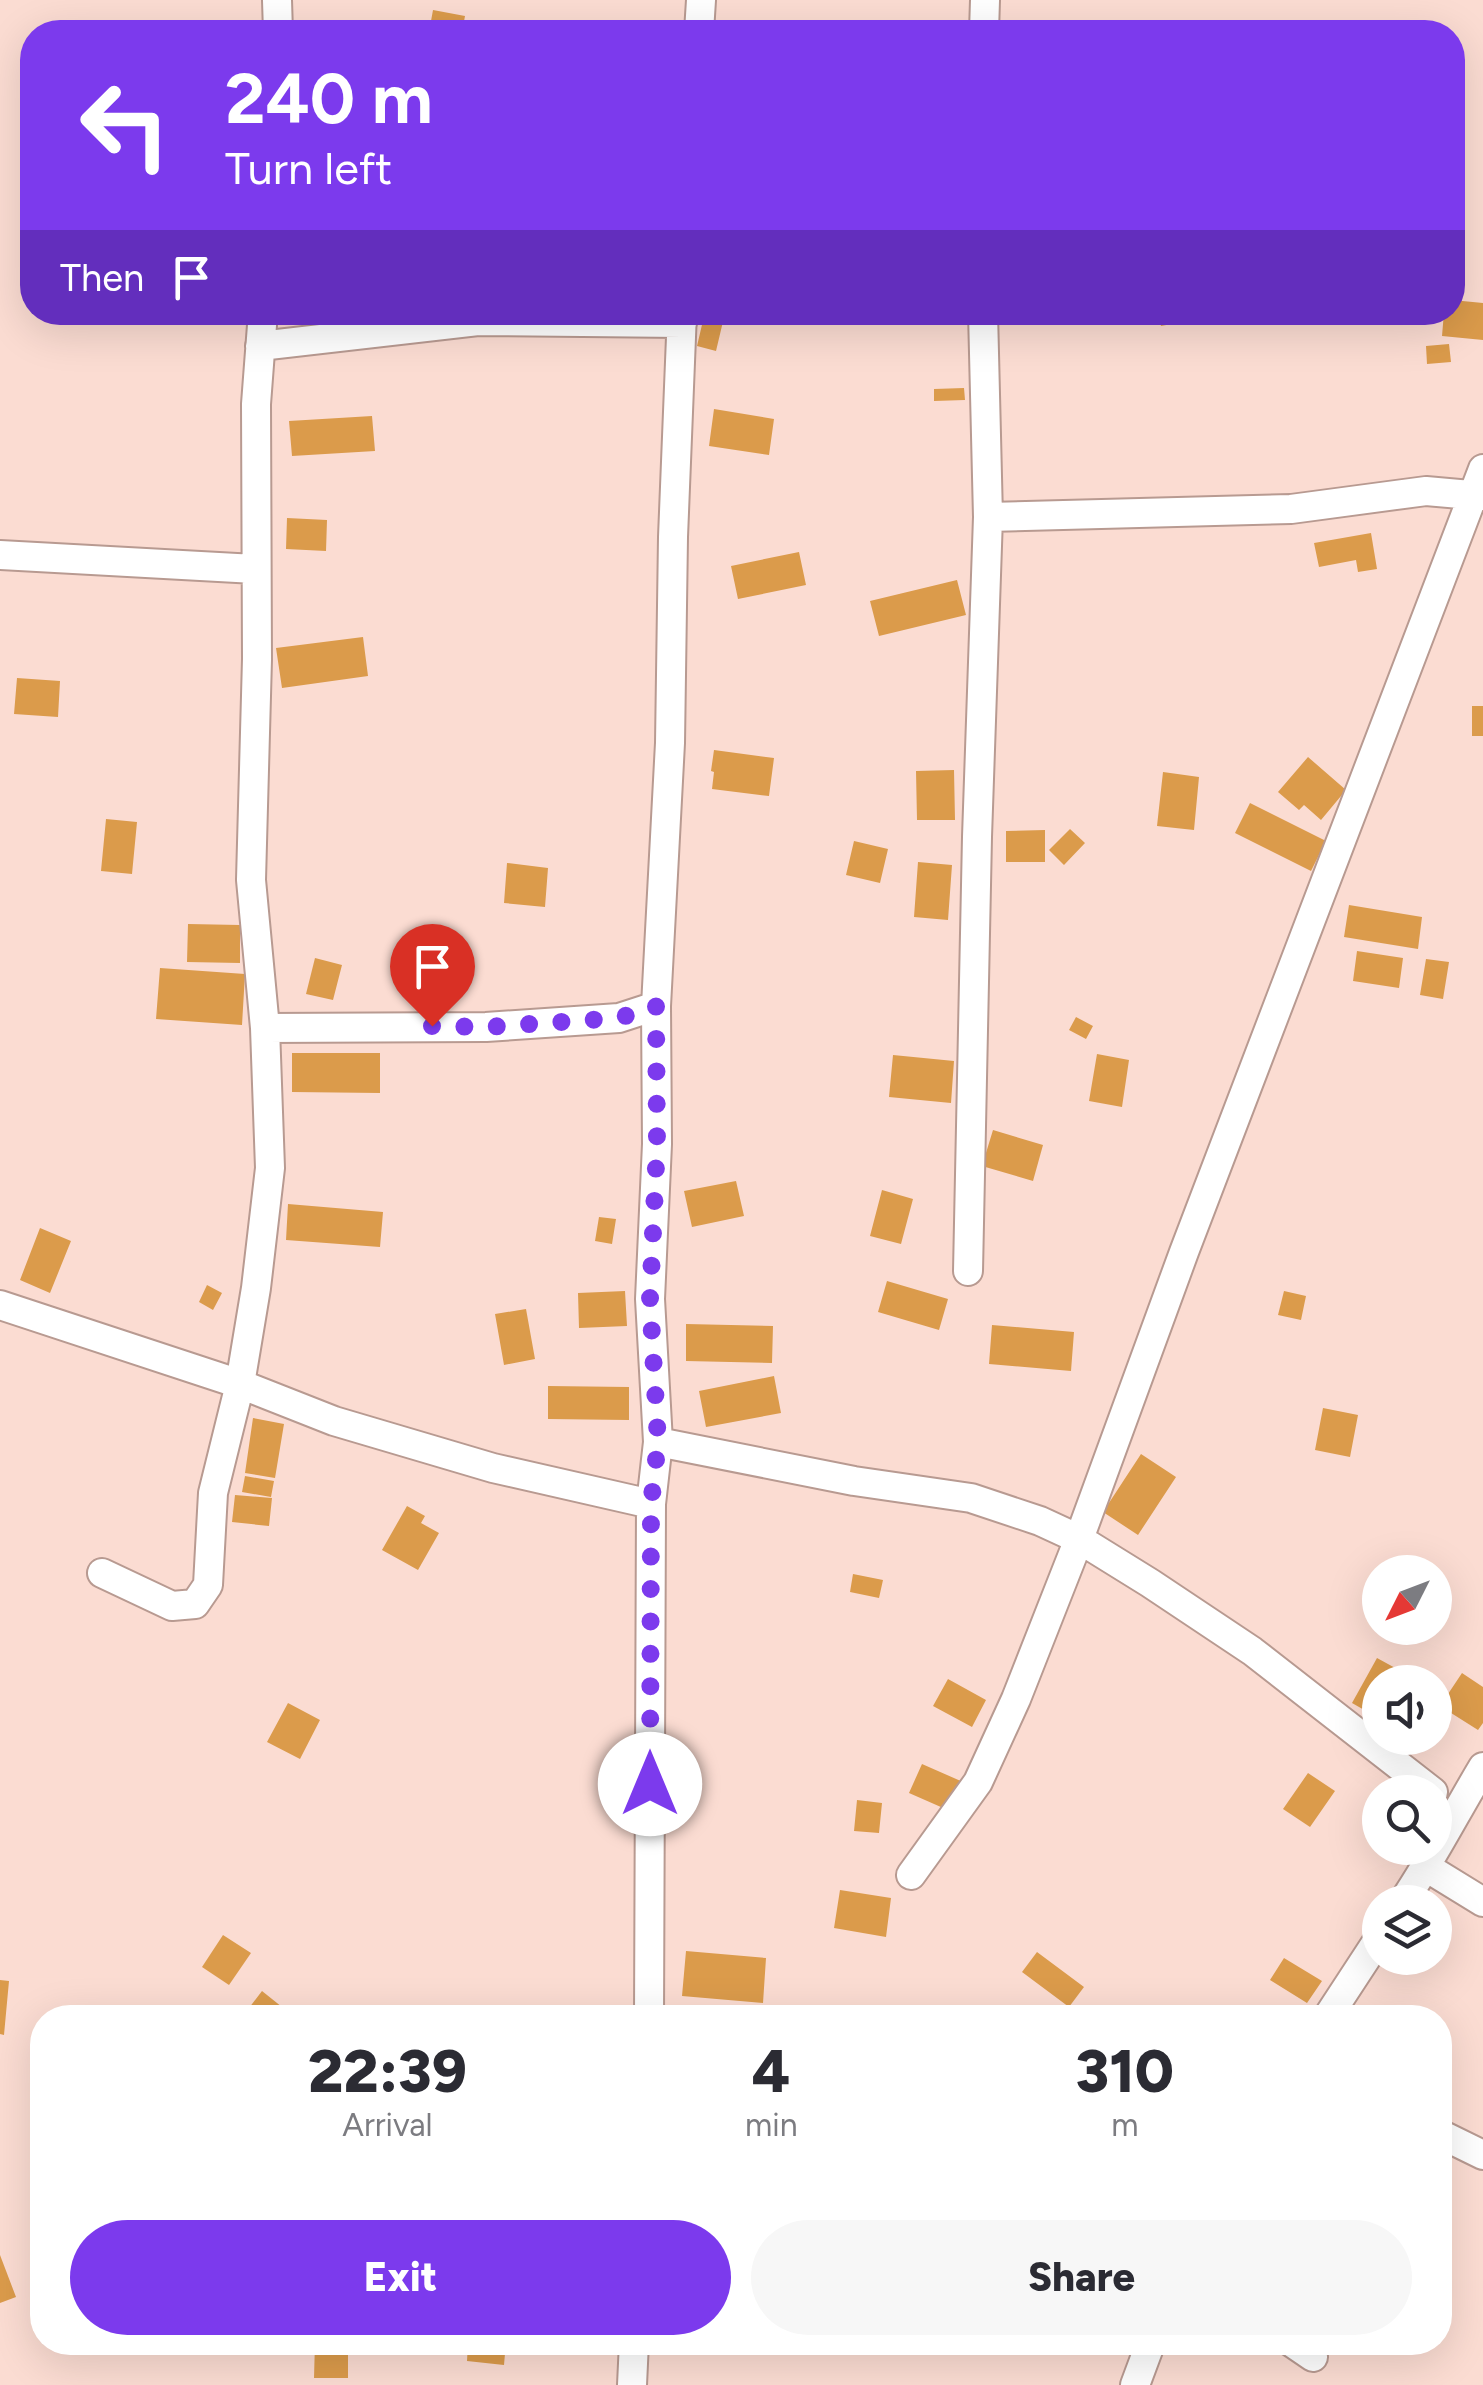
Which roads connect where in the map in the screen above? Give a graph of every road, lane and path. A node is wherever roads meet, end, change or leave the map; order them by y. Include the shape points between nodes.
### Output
1 (262, 325) edge
2 (436, 325) edge
3 (682, 325) edge
4 (984, 325) edge
5 (260, 346) junction
6 (1481, 490) edge
7 (988, 517) junction
8 (0, 555) edge
9 (255, 569) junction
10 (1401, 685) dead end
11 (656, 1006) junction
12 (265, 1028) junction
13 (968, 1270) dead end
14 (0, 1305) edge
15 (240, 1384) junction
16 (658, 1442) junction
17 (651, 1504) junction
18 (1079, 1539) junction
19 (102, 1573) dead end
20 (1483, 1767) edge
21 (1411, 1775) edge
22 (1452, 1791) edge
23 (1426, 1867) joint
24 (911, 1876) dead end
25 (1414, 1885) edge
26 (1483, 1902) edge
27 (1362, 1965) edge
28 (649, 2005) edge
29 (1336, 2005) edge
30 (1452, 2140) edge
31 (1483, 2155) edge
32 (633, 2355) edge
33 (1146, 2355) edge
34 (632, 2385) edge
35 (1135, 2385) edge

1 - 5 street
2 - 5 street
3 - 11 street
4 - 7 street
5 - 9 street
6 - 7 street via 1426,490 1291,509
7 - 13 street
8 - 9 street
9 - 12 street via 251,880
10 - 18 street via 1408,667 1415,649 1422,631 1428,613 1456,541 1462,524 1469,506 1483,470
11 - 12 street via 619,1018 486,1027
11 - 16 street via 650,1299
12 - 15 street via 270,1168
14 - 15 street
15 - 17 street via 334,1421 493,1468
15 - 19 street via 214,1493 208,1585 195,1604 172,1606
16 - 17 street
16 - 18 street via 971,1498
17 - 28 street
18 - 21 street via 1252,1651
18 - 24 street via 978,1782
20 - 22 street
23 - 25 street
23 - 26 street
27 - 29 street
30 - 31 street
32 - 34 street
33 - 35 street

